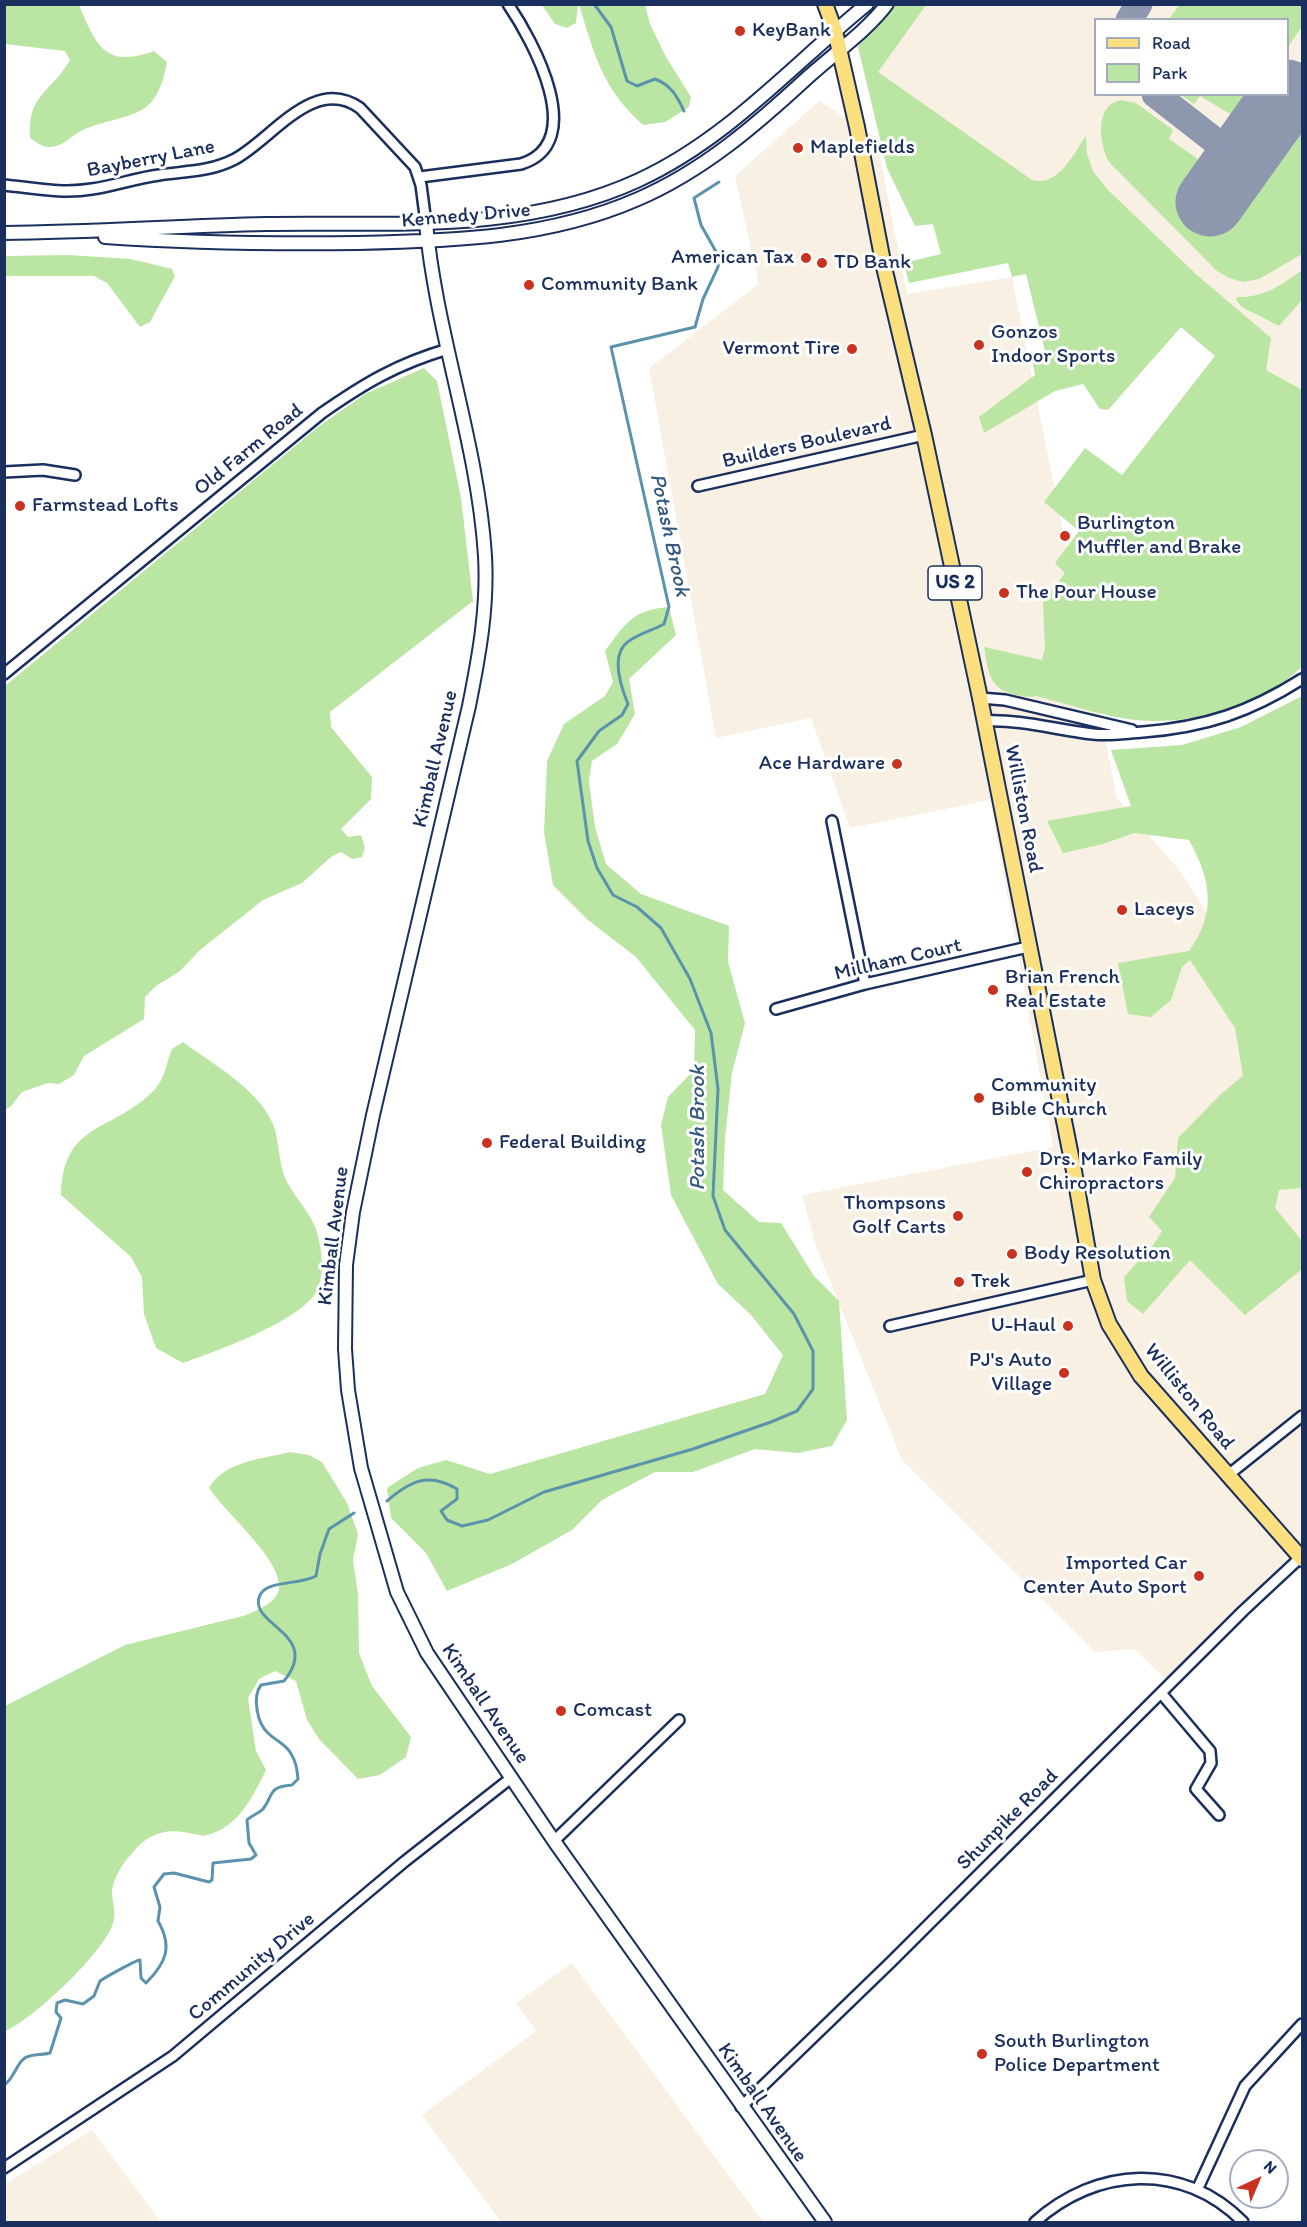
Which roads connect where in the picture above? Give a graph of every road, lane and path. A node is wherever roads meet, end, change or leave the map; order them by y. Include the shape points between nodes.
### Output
1 (508, 4) edge
2 (825, 4) edge
3 (867, 4) edge
4 (887, 4) edge
5 (835, 31) junction
6 (839, 48) junction
7 (744, 113) junction
8 (741, 135) junction
9 (420, 177) junction
10 (4, 185) edge
11 (426, 223) junction
12 (41, 232) junction
13 (4, 233) edge
14 (428, 242) junction
15 (448, 349) junction
16 (924, 435) junction
17 (4, 472) edge
18 (75, 475) dead end
19 (698, 486) dead end
20 (4, 674) edge
21 (1302, 679) edge
22 (980, 698) junction
23 (984, 721) junction
24 (1140, 732) junction
25 (832, 821) dead end
26 (1028, 947) junction
27 (865, 984) junction
28 (776, 1009) dead end
29 (1093, 1280) junction
30 (890, 1326) dead end
31 (1302, 1416) edge
32 (1227, 1476) junction
33 (1302, 1558) edge
34 (1161, 1694) junction
35 (679, 1720) dead end
36 (511, 1778) junction
37 (1219, 1815) dead end
38 (554, 1841) junction
39 (1302, 2021) edge
40 (741, 2107) junction
41 (4, 2168) edge
42 (1197, 2190) junction
43 (825, 2223) edge
44 (1035, 2223) edge
45 (1243, 2223) edge

1 - 9 street via 533,46 549,88 553,121 548,146 537,157 521,164
2 - 5 main road, Williston Road / US 2
3 - 5 main road, Kennedy Drive
4 - 6 main road, Kennedy Drive
5 - 6 main road, Williston Road / US 2
5 - 7 main road, Kennedy Drive
6 - 8 main road, Kennedy Drive
6 - 16 main road, Williston Road / US 2 via 884,267
7 - 8 main road
7 - 11 main road, Kennedy Drive via 680,158 637,181 601,194 515,216
8 - 14 main road, Kennedy Drive via 702,164 638,199 571,223 494,237
9 - 10 street, Bayberry Lane via 403,152 360,108 336,98 314,101 237,158 207,170 82,190
9 - 11 street, Bayberry Lane
11 - 12 main road, Kennedy Drive
11 - 14 main road, Kimball Avenue
12 - 13 main road, Kennedy Drive
12 - 14 main road, Kennedy Drive via 212,243
14 - 15 main road, Kimball Avenue
15 - 20 street, Old Farm Road via 392,368 346,396
15 - 36 main road, Kimball Avenue via 483,537 484,621 469,706 359,1180 346,1265 345,1349 361,1468 397,1592 427,1653
16 - 19 street, Builders Boulevard
16 - 22 main road, Williston Road / US 2
17 - 18 street via 43,470
21 - 24 street via 1227,717 1183,728
22 - 23 main road, Williston Road / US 2
22 - 24 street via 1005,700
23 - 24 street via 1022,722 1093,734
23 - 26 main road, Williston Road / US 2
25 - 27 street
26 - 27 street, Millham Court
26 - 29 main road, Williston Road / US 2
27 - 28 street, Millham Court
29 - 30 street
29 - 32 main road, Williston Road / US 2 via 1109,1324 1131,1362
31 - 32 street
32 - 33 main road, Williston Road / US 2
33 - 34 street, Shunpike Road
34 - 37 street via 1210,1750 1211,1763 1196,1789
34 - 40 street, Shunpike Road
35 - 38 street
36 - 38 main road, Kimball Avenue
36 - 41 street, Community Drive via 404,1862 173,2056
38 - 40 main road, Kimball Avenue
39 - 42 street via 1242,2091
40 - 43 main road, Kimball Avenue
42 - 44 street via 1154,2179 1101,2183 1069,2196
42 - 45 street

